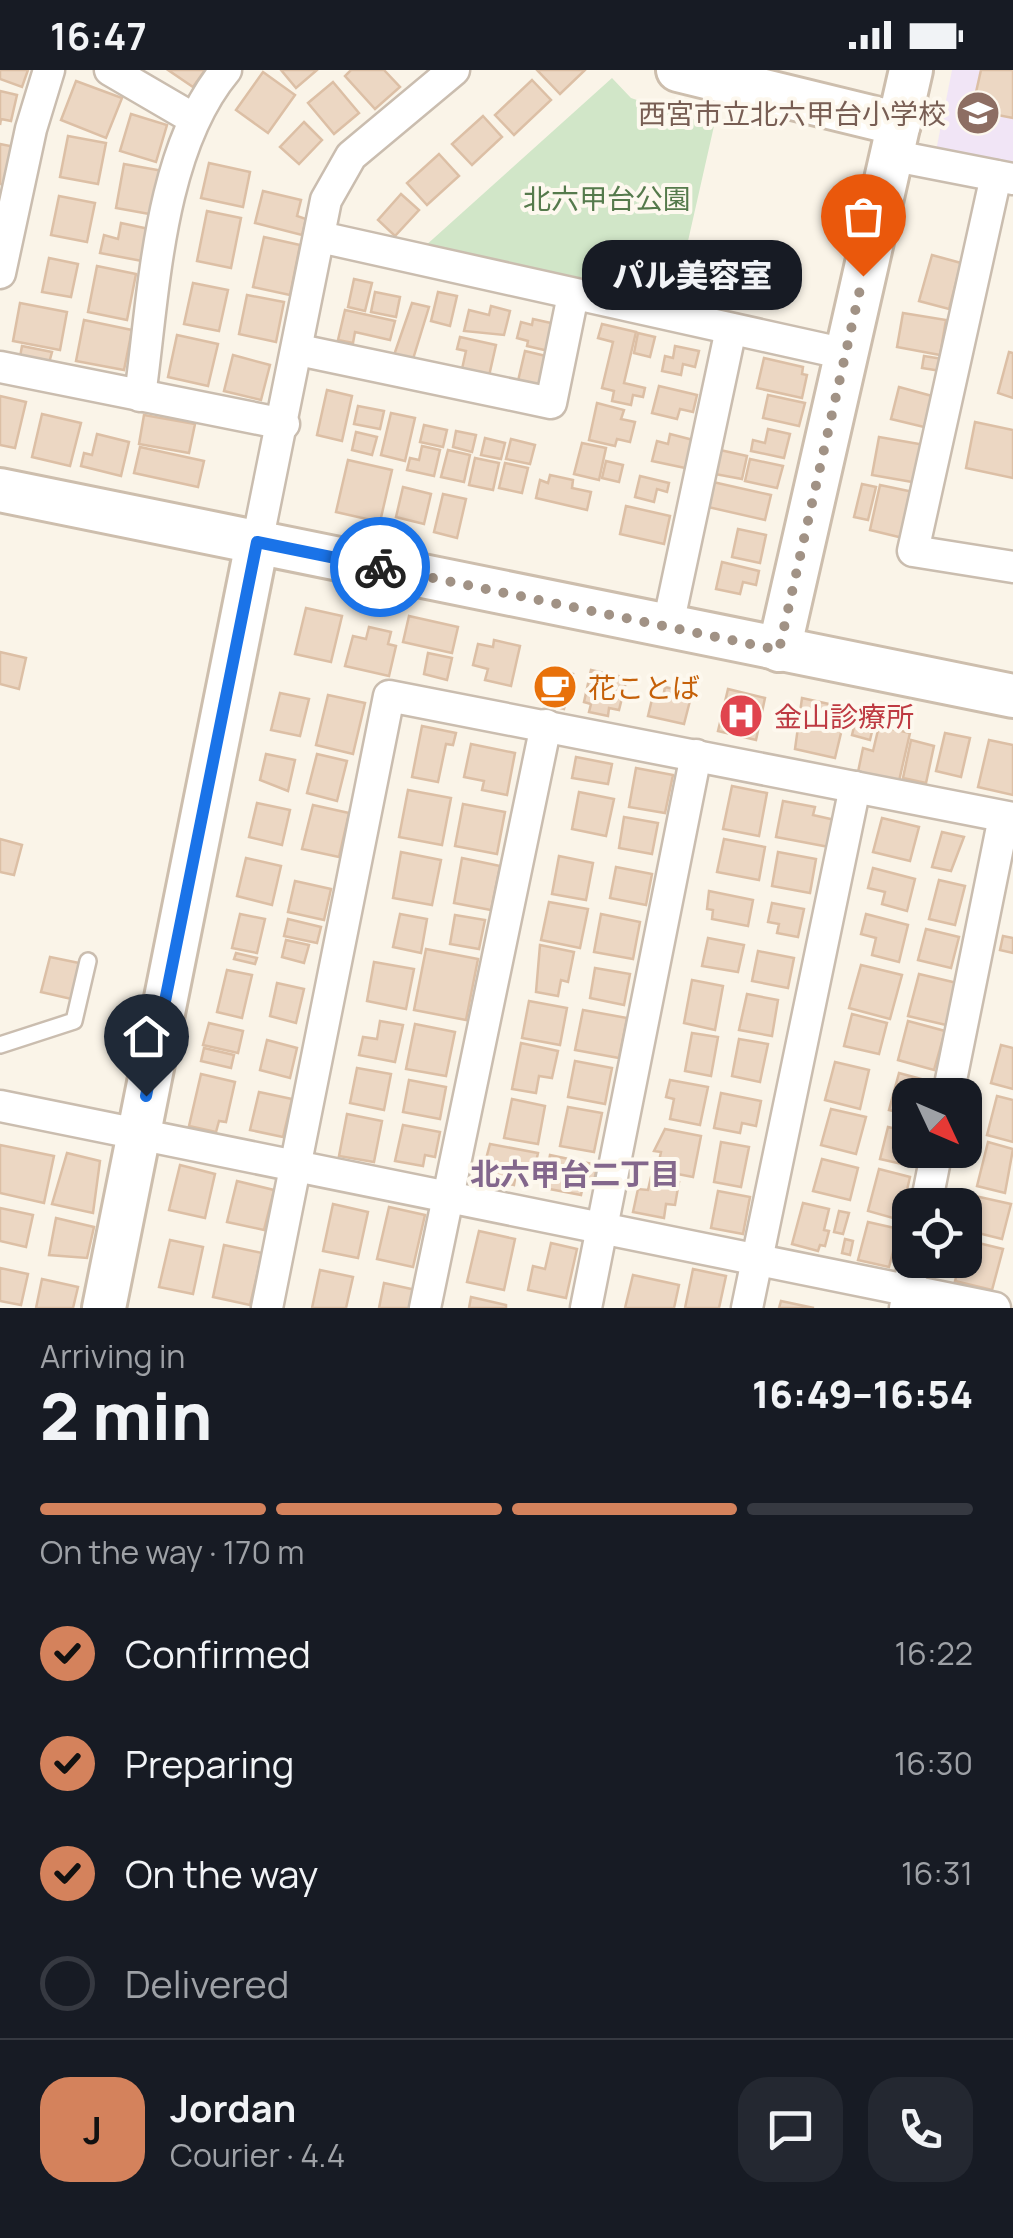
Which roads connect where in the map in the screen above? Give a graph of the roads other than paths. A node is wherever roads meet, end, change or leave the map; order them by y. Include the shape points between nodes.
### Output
1 (49, 70) edge
2 (110, 70) edge
3 (226, 70) edge
4 (454, 70) edge
5 (678, 70) edge
6 (912, 70) edge
7 (789, 82) edge
8 (194, 118) junction
9 (895, 140) junction
10 (1004, 177) edge
11 (320, 237) junction
12 (0, 272) edge
13 (573, 295) junction
14 (731, 329) junction
15 (299, 350) junction
16 (846, 354) junction
17 (0, 367) edge
18 (140, 396) junction
19 (284, 424) junction
20 (0, 490) edge
21 (257, 542) junction
22 (1013, 566) edge
23 (668, 625) junction
24 (779, 650) junction
25 (1013, 696) edge
26 (546, 726) junction
27 (696, 755) junction
28 (856, 787) junction
29 (1008, 818) edge
30 (88, 961) dead end
31 (0, 1045) edge
32 (952, 1078) edge
33 (0, 1106) edge
34 (139, 1133) junction
35 (295, 1169) junction
36 (446, 1195) junction
37 (602, 1226) junction
38 (758, 1256) junction
39 (909, 1286) edge
40 (104, 1308) edge
41 (267, 1308) edge
42 (426, 1308) edge
43 (586, 1308) edge
44 (748, 1308) edge
45 (995, 1308) edge

1 - 12 street
2 - 8 street
3 - 8 street
4 - 11 street via 350,156 326,200
5 - 7 street
6 - 9 street
7 - 9 street
8 - 18 street via 163,225
9 - 10 street
9 - 16 street
10 - 22 street via 912,552
11 - 13 street
11 - 15 street
13 - 14 street
13 - 15 street via 551,403
14 - 16 street
14 - 23 street
15 - 19 street
16 - 24 street
17 - 18 street
18 - 19 street
19 - 21 street
20 - 21 street
21 - 23 street
21 - 34 street
23 - 24 street
24 - 25 street
26 - 27 street
26 - 35 street via 390,696
26 - 36 street
27 - 28 street
27 - 37 street
28 - 29 street
28 - 38 street
29 - 32 street
30 - 31 lane via 74,1021
33 - 34 street
34 - 35 street
34 - 40 street
35 - 36 street
35 - 41 street
36 - 37 street
36 - 42 street
37 - 38 street
37 - 43 street
38 - 39 street
38 - 44 street
39 - 45 street

